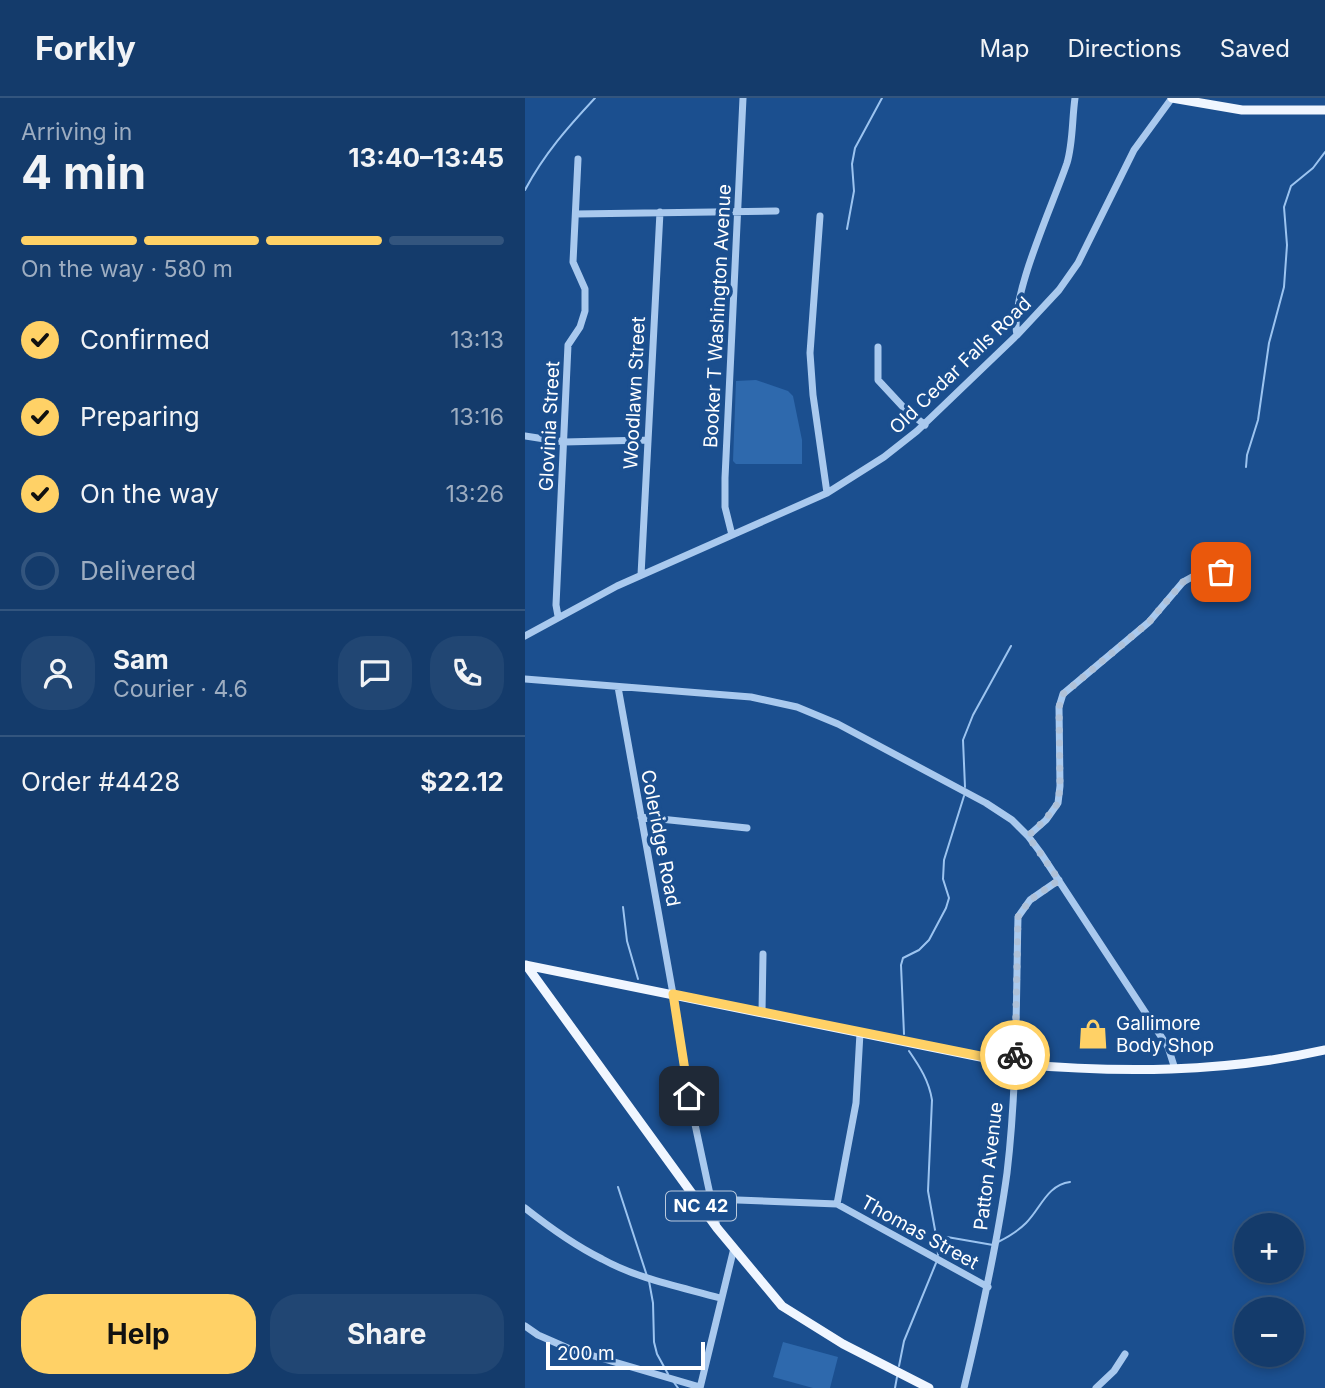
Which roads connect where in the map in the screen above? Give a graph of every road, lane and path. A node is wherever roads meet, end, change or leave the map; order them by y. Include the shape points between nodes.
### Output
1 (743, 98) edge
2 (1075, 98) edge
3 (1172, 98) edge
4 (1325, 110) edge
5 (578, 159) dead end
6 (738, 211) junction
7 (776, 211) dead end
8 (660, 212) junction
9 (576, 214) junction
10 (820, 216) dead end
11 (1017, 335) junction
12 (878, 347) dead end
13 (925, 425) junction
14 (525, 436) edge
15 (647, 440) junction
16 (563, 442) junction
17 (827, 493) junction
18 (733, 535) junction
19 (641, 575) junction
20 (1242, 582) dead end
21 (558, 616) junction
22 (525, 636) edge
23 (525, 679) edge
24 (618, 687) junction
25 (641, 817) junction
26 (747, 828) dead end
27 (1028, 836) junction
28 (1059, 880) junction
29 (763, 954) dead end
30 (526, 965) edge
31 (673, 994) junction
32 (762, 1012) junction
33 (860, 1033) junction
34 (1325, 1050) edge
35 (1015, 1063) junction
36 (1175, 1069) junction
37 (711, 1199) junction
38 (837, 1204) junction
39 (525, 1208) edge
40 (702, 1208) junction
41 (717, 1228) junction
42 (734, 1248) junction
43 (988, 1287) junction
44 (720, 1298) junction
45 (525, 1326) edge
46 (1125, 1354) dead end
47 (700, 1387) edge
48 (929, 1388) edge
49 (964, 1388) edge
50 (1096, 1388) edge

1 - 6 street, Booker T Washington Avenue
2 - 11 street via 1068,159 1025,278
3 - 4 main road via 1242,110
3 - 11 street, Old Cedar Falls Road via 1134,150 1078,262
5 - 9 street, Glovinia Street
6 - 7 street
6 - 8 street
6 - 18 street, Booker T Washington Avenue via 725,478 725,507
8 - 9 street
8 - 15 street, Woodlawn Street
9 - 16 street, Glovinia Street via 574,266 585,289 585,311 568,345
10 - 17 street via 810,353
11 - 13 street, Old Cedar Falls Road
12 - 13 street via 879,380
13 - 17 street, Old Cedar Falls Road
14 - 16 street
15 - 16 street
15 - 19 street, Woodlawn Street
16 - 21 street, Glovinia Street
17 - 18 street, Old Cedar Falls Road
18 - 19 street, Old Cedar Falls Road
19 - 21 street, Old Cedar Falls Road
20 - 27 street via 1221,572 1201,572 1183,582 1149,622 1063,694 1058,803
21 - 22 street, Old Cedar Falls Road
23 - 24 street
24 - 25 street, Coleridge Road
24 - 27 street via 751,697 807,710 986,803
25 - 26 street
25 - 31 street, Coleridge Road
27 - 28 street
28 - 35 street, Patton Avenue via 1030,900 1018,917
28 - 36 street via 1168,1047
29 - 32 street
30 - 31 main road
30 - 40 main road, NC 42
31 - 32 main road
31 - 37 street, Coleridge Road
32 - 33 main road
33 - 35 main road
33 - 38 street via 856,1102
34 - 36 main road via 1235,1065
35 - 36 main road via 1073,1069
35 - 43 street, Patton Avenue via 1007,1173
37 - 38 street, Thomas Street
37 - 40 street
37 - 41 street, Coleridge Road
38 - 43 street, Thomas Street
39 - 44 street via 603,1260
40 - 41 main road, NC 42
41 - 42 main road, NC 42
42 - 44 street
42 - 48 main road, NC 42 via 782,1306
43 - 49 street, Patton Avenue
44 - 47 street
45 - 47 street via 570,1349
46 - 50 street

